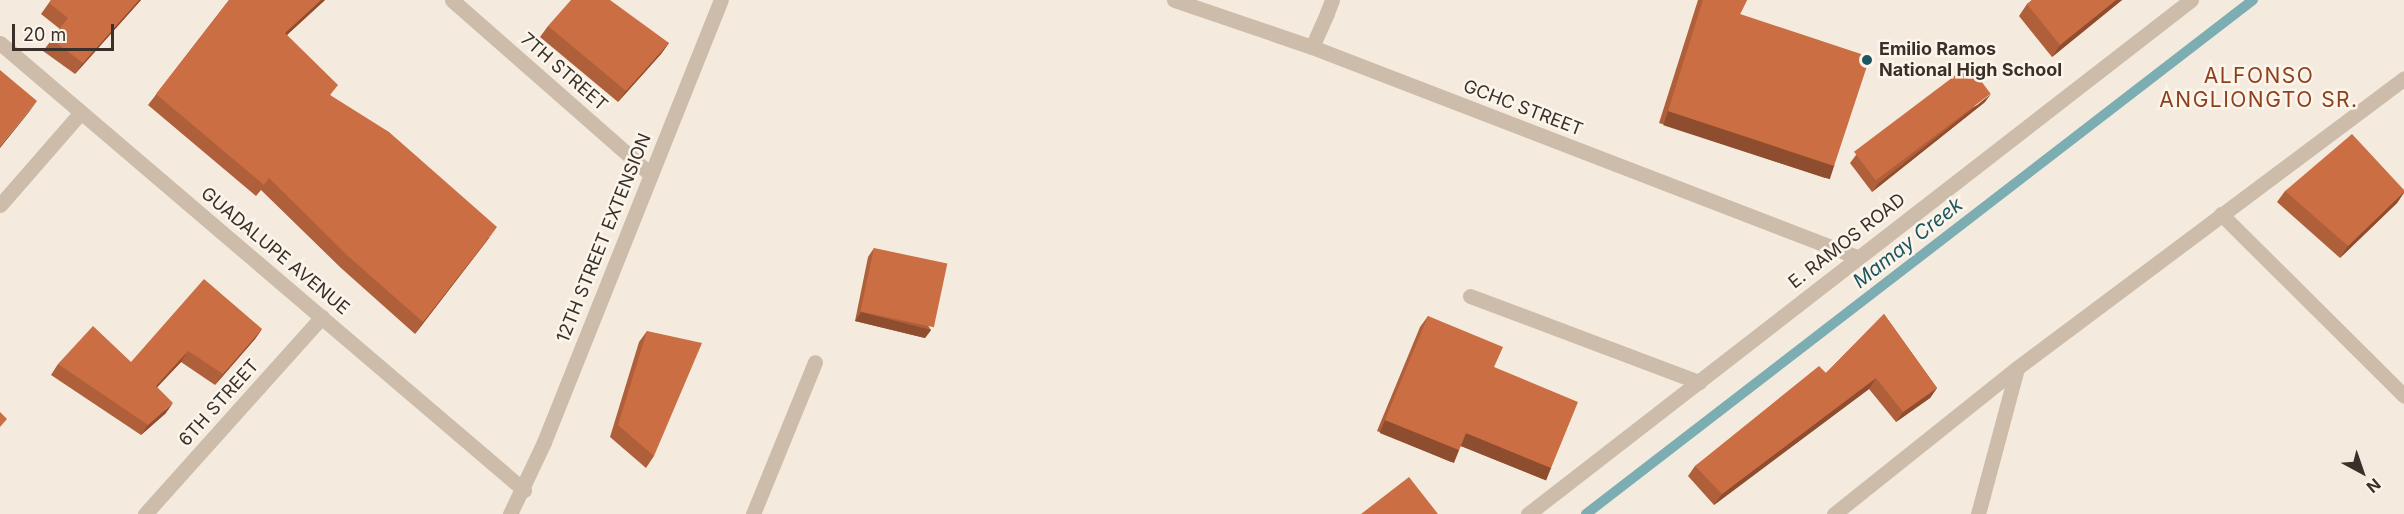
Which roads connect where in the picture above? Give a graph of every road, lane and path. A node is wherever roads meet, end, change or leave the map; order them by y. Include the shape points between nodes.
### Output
1 (452, 0) edge
2 (721, 0) edge
3 (1174, 0) edge
4 (2191, 0) edge
5 (1330, 7) edge
6 (0, 43) edge
7 (1312, 47) junction
8 (2404, 78) edge
9 (81, 112) junction
10 (650, 174) junction
11 (0, 205) edge
12 (2221, 214) junction
13 (1857, 257) junction
14 (1470, 296) dead end
15 (322, 317) junction
16 (815, 362) dead end
17 (2016, 368) junction
18 (1699, 382) junction
19 (2404, 396) edge
20 (524, 490) junction
21 (145, 514) edge
22 (510, 514) edge
23 (753, 514) edge
24 (1528, 514) edge
25 (1834, 514) edge
26 (1978, 514) edge

1 - 10 street, 7TH STREET
2 - 10 street, 12TH STREET EXTENSION
3 - 7 street, GCHC STREET
4 - 13 street, E. RAMOS ROAD
5 - 7 street
6 - 9 street, GUADALUPE AVENUE
7 - 13 street, GCHC STREET
8 - 12 street
9 - 11 street
9 - 15 street, GUADALUPE AVENUE
10 - 20 street, 12TH STREET EXTENSION
12 - 17 street
12 - 19 street
13 - 18 street, E. RAMOS ROAD
14 - 18 street
15 - 20 street, GUADALUPE AVENUE
15 - 21 street, 6TH STREET
16 - 23 street
17 - 25 street
17 - 26 street
18 - 24 street, E. RAMOS ROAD
20 - 22 street

